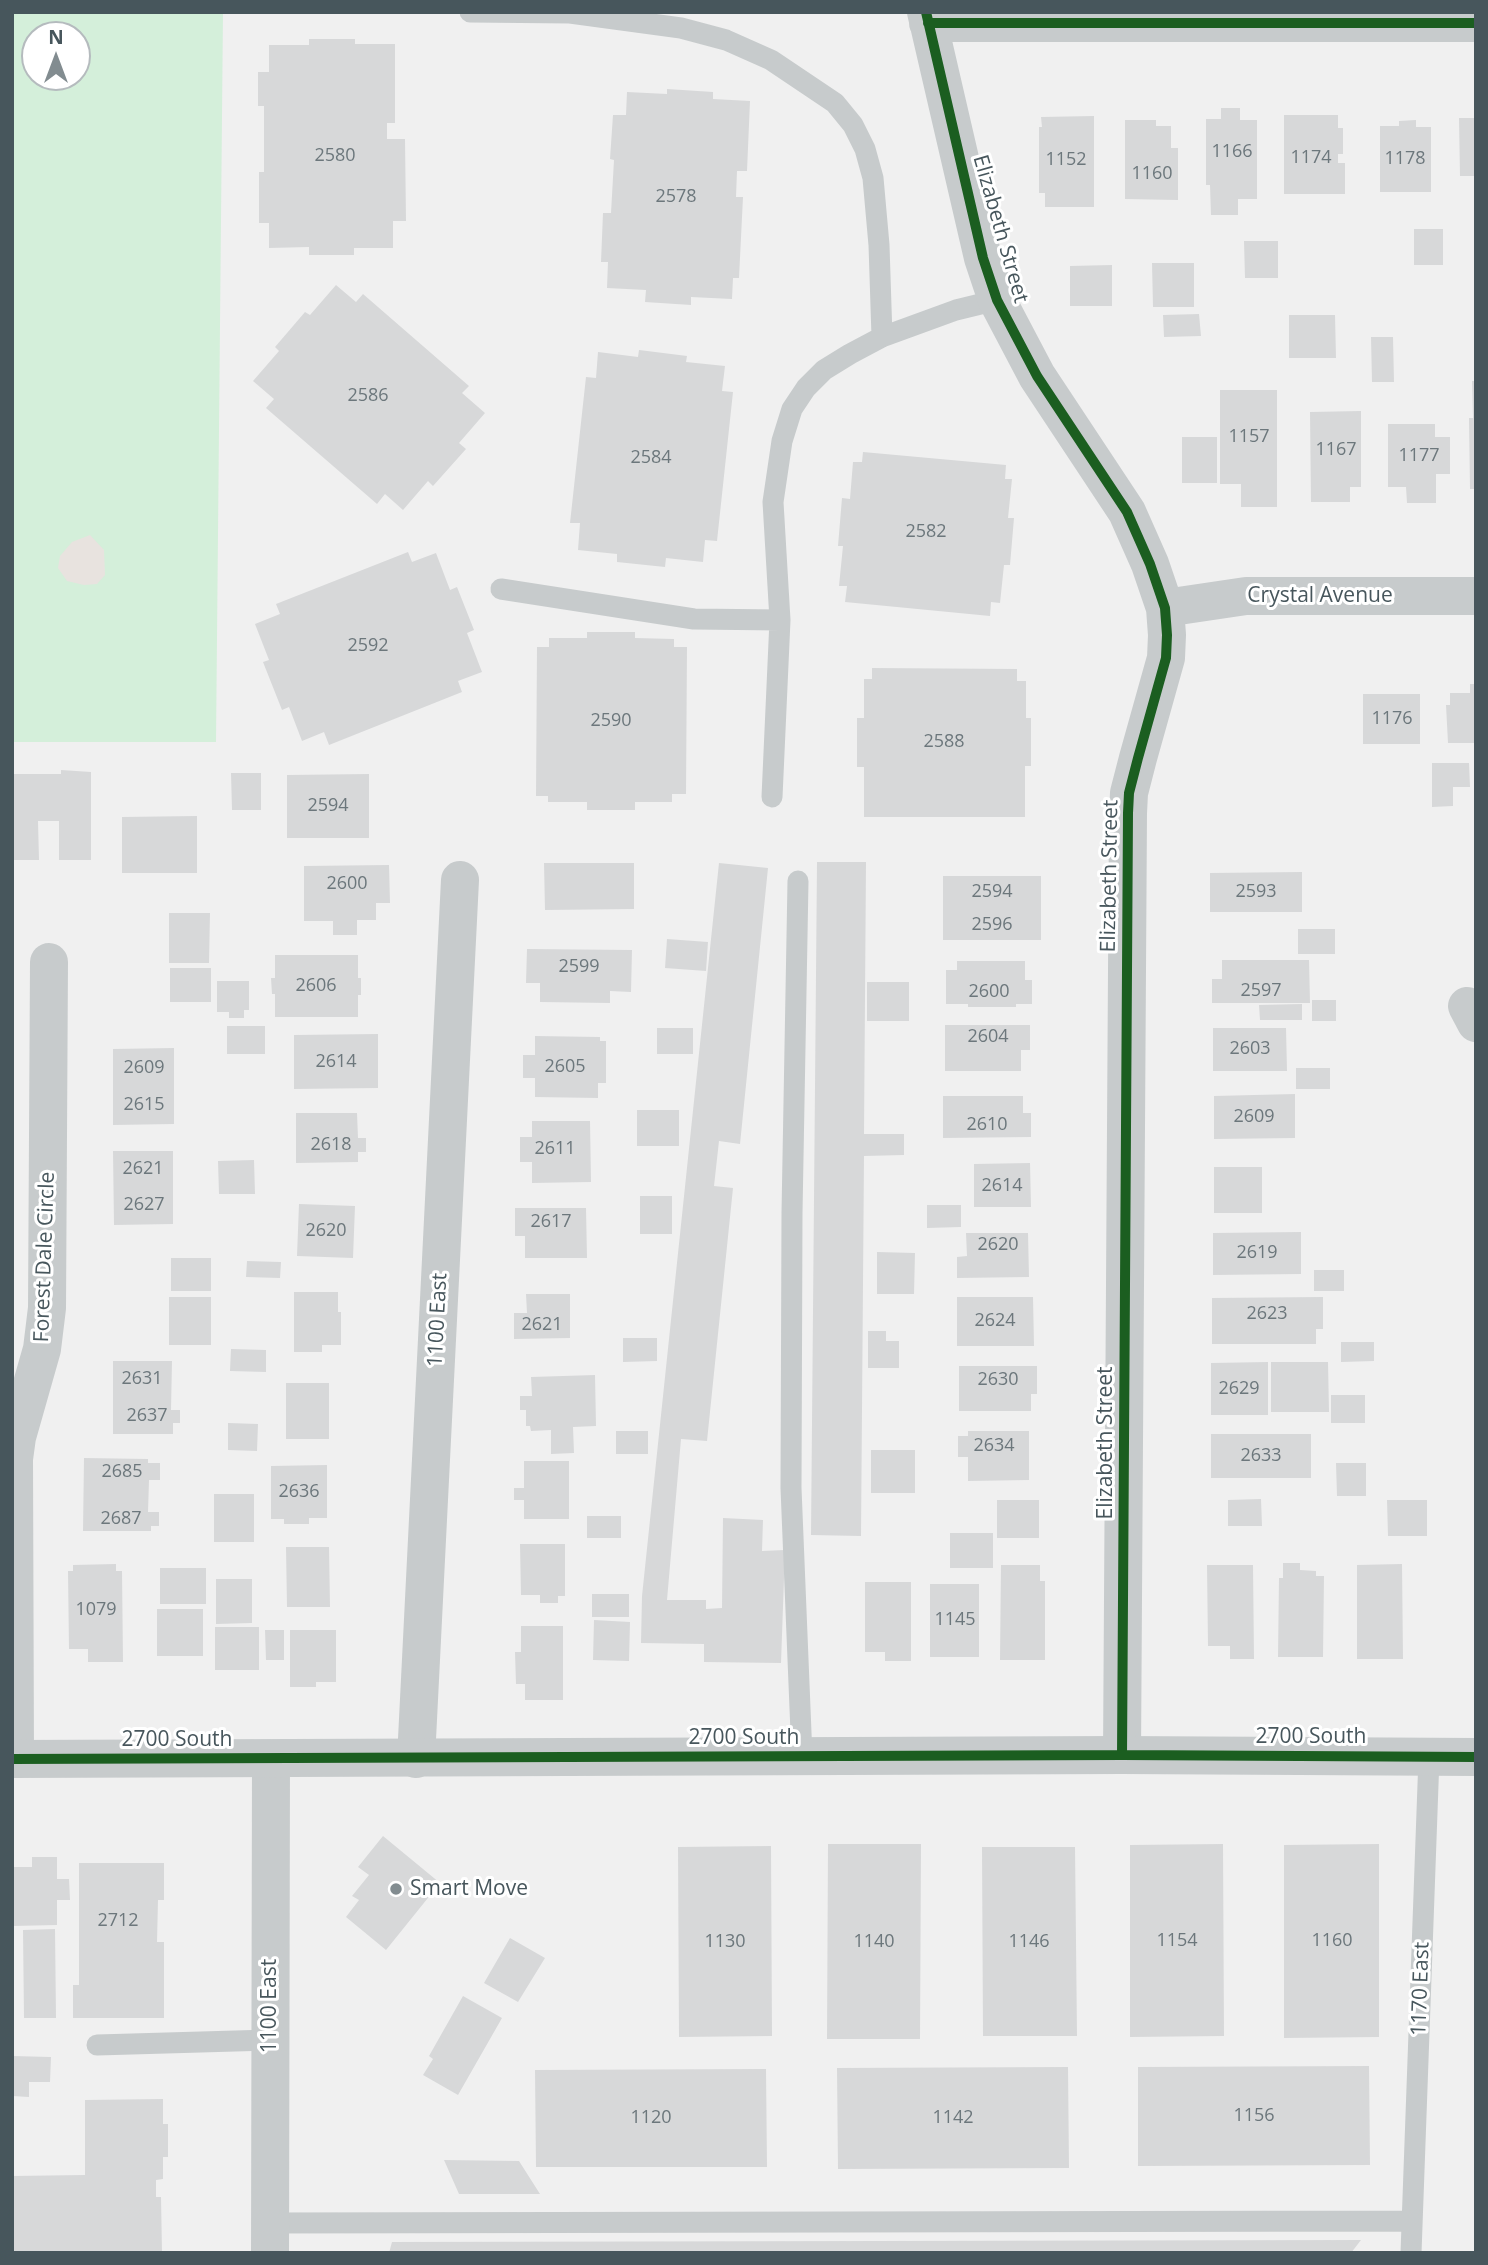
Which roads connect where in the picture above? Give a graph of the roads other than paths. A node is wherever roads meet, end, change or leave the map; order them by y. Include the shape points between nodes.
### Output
1 (470, 12) edge
2 (927, 17) edge
3 (1476, 23) edge
4 (997, 300) junction
5 (882, 337) junction
6 (502, 589) dead end
7 (1476, 596) edge
8 (1165, 608) junction
9 (780, 620) junction
10 (772, 797) dead end
11 (460, 880) dead end
12 (798, 881) dead end
13 (49, 962) dead end
14 (1122, 1755) junction
15 (802, 1757) junction
16 (1429, 1757) junction
17 (1476, 1757) edge
18 (14, 1759) edge
19 (415, 1759) junction
20 (271, 1760) junction
21 (270, 2040) junction
22 (97, 2045) dead end
23 (1412, 2221) junction
24 (270, 2238) edge
25 (1411, 2253) edge

1 - 5 lane via 570,13 681,28 726,40 771,60 835,103 853,124 873,178
2 - 3 street
2 - 4 street, Elizabeth Street via 983,258
4 - 5 lane
4 - 8 street, Elizabeth Street via 1037,376 1127,512
5 - 9 lane via 824,370 792,409 782,441 774,502
6 - 9 lane via 694,619
7 - 8 street, Crystal Avenue via 1246,596
8 - 14 street, Elizabeth Street via 1166,659 1129,793 1128,813
9 - 10 lane
11 - 19 street, 1100 East
12 - 15 lane via 791,1488
13 - 18 street, Forest Dale Circle via 46,1329 14,1459
14 - 15 street, 2700 South
14 - 16 street, 2700 South
15 - 19 street, 2700 South
16 - 17 street, 2700 South
16 - 23 lane, 1170 East
18 - 20 street, 2700 South
19 - 20 street, 2700 South
20 - 21 street, 1100 East
21 - 22 lane
21 - 24 street, 1100 East
23 - 24 lane
23 - 25 lane, 1170 East

